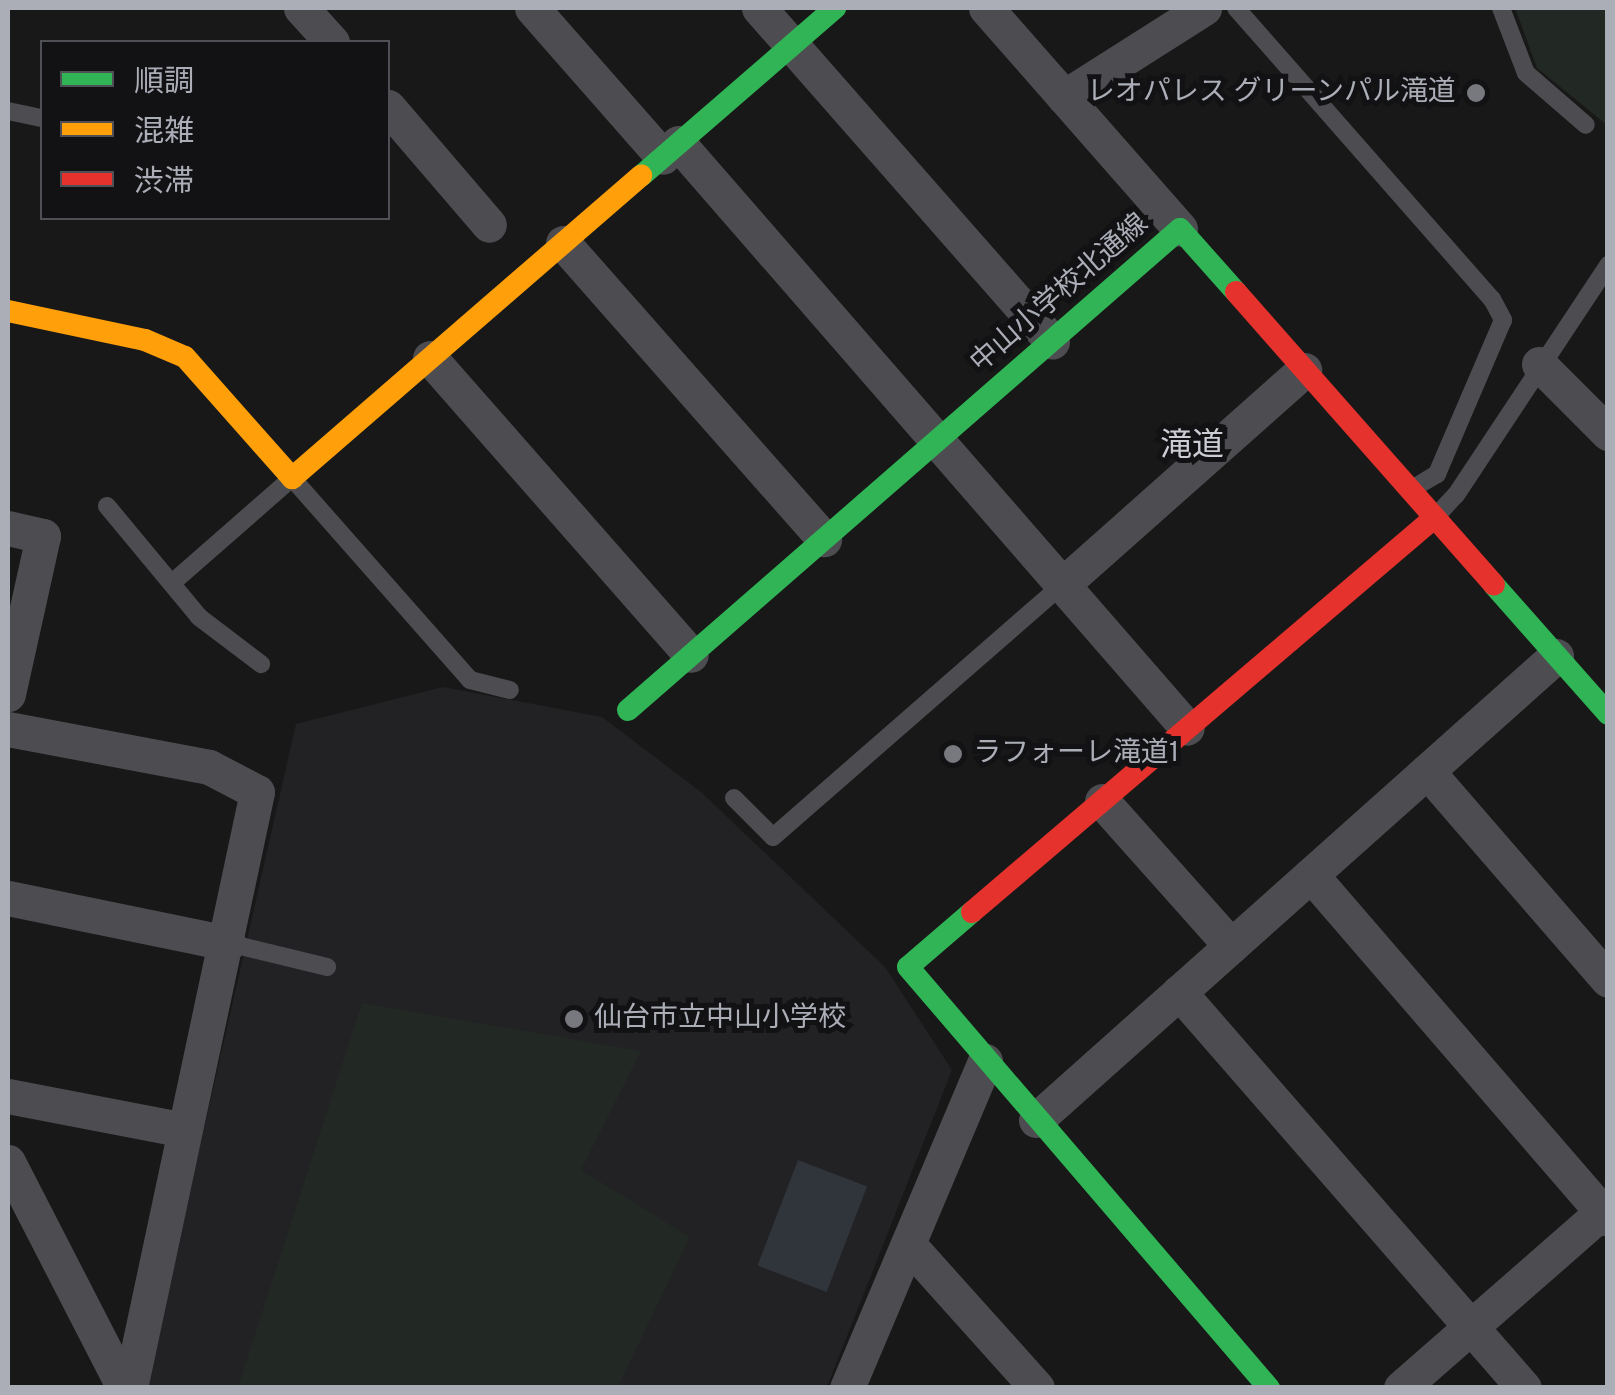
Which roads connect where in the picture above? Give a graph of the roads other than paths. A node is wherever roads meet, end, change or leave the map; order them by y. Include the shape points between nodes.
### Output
1 (532, 8) edge
2 (759, 8) edge
3 (835, 8) edge
4 (986, 8) edge
5 (1204, 8) edge
6 (1236, 8) edge
7 (1501, 8) edge
8 (310, 10) edge
9 (331, 40) edge
10 (792, 45) junction
11 (1064, 97) junction
12 (390, 109) edge
13 (8, 111) edge
14 (40, 118) edge
15 (1586, 125) dead end
16 (671, 150) junction
17 (490, 225) dead end
18 (1180, 229) junction
19 (563, 243) junction
20 (1608, 265) edge
21 (8, 311) edge
22 (1052, 341) junction
23 (430, 358) junction
24 (1539, 364) junction
25 (1304, 370) junction
26 (1608, 433) edge
27 (937, 441) junction
28 (292, 478) junction
29 (1410, 490) junction
30 (107, 506) dead end
31 (1434, 518) junction
32 (8, 528) edge
33 (824, 540) junction
34 (172, 583) junction
35 (1062, 585) junction
36 (691, 655) junction
37 (1556, 656) junction
38 (261, 664) dead end
39 (510, 690) dead end
40 (8, 694) edge
41 (628, 710) dead end
42 (1608, 714) edge
43 (1187, 728) junction
44 (8, 729) edge
45 (1427, 771) junction
46 (734, 798) dead end
47 (1102, 802) junction
48 (1311, 875) junction
49 (8, 898) edge
50 (228, 944) junction
51 (1231, 946) junction
52 (327, 967) dead end
53 (1608, 980) edge
54 (1179, 992) junction
55 (986, 1061) junction
56 (8, 1096) edge
57 (1036, 1120) junction
58 (185, 1130) junction
59 (8, 1162) edge
60 (1605, 1213) edge
61 (908, 1244) junction
62 (1471, 1327) junction
63 (127, 1388) edge
64 (848, 1388) edge
65 (1037, 1388) edge
66 (1269, 1388) edge
67 (1401, 1388) edge
68 (1524, 1388) edge

1 - 16 street
2 - 10 street
3 - 10 street
4 - 11 street
5 - 11 street
6 - 29 lane via 1492,298 1504,320 1437,474
7 - 15 lane via 1526,73
8 - 9 street
10 - 16 street
10 - 22 street
11 - 18 street
12 - 17 street
13 - 14 lane
16 - 19 street
16 - 27 street
18 - 22 street, 中山小学校北通線
18 - 25 street, 中山小学校北通線
19 - 23 street
19 - 33 street
20 - 24 lane
21 - 28 street via 145,340 185,357
22 - 27 street, 中山小学校北通線
23 - 28 street
23 - 36 street
24 - 26 street
24 - 31 lane
25 - 29 street, 中山小学校北通線
25 - 35 street
27 - 33 street, 中山小学校北通線
27 - 35 street
28 - 34 lane
28 - 39 lane via 470,680
29 - 31 street, 中山小学校北通線
30 - 34 lane
31 - 37 street, 中山小学校北通線
31 - 43 street
32 - 40 street via 43,536
33 - 36 street, 中山小学校北通線
34 - 38 lane via 199,616
35 - 43 street
35 - 46 lane via 772,837
36 - 41 street, 中山小学校北通線
37 - 42 street, 中山小学校北通線
37 - 45 street
43 - 47 street
44 - 50 street via 209,767 257,792
45 - 48 street
45 - 53 street
47 - 51 street
47 - 55 street via 908,967
48 - 51 street
48 - 60 street
49 - 50 street
50 - 52 lane
50 - 58 street
51 - 54 street
54 - 57 street
54 - 62 street
55 - 57 street
55 - 61 street
56 - 58 street
57 - 66 street
58 - 63 street
59 - 63 street
60 - 62 street
61 - 64 street
61 - 65 street
62 - 67 street
62 - 68 street

